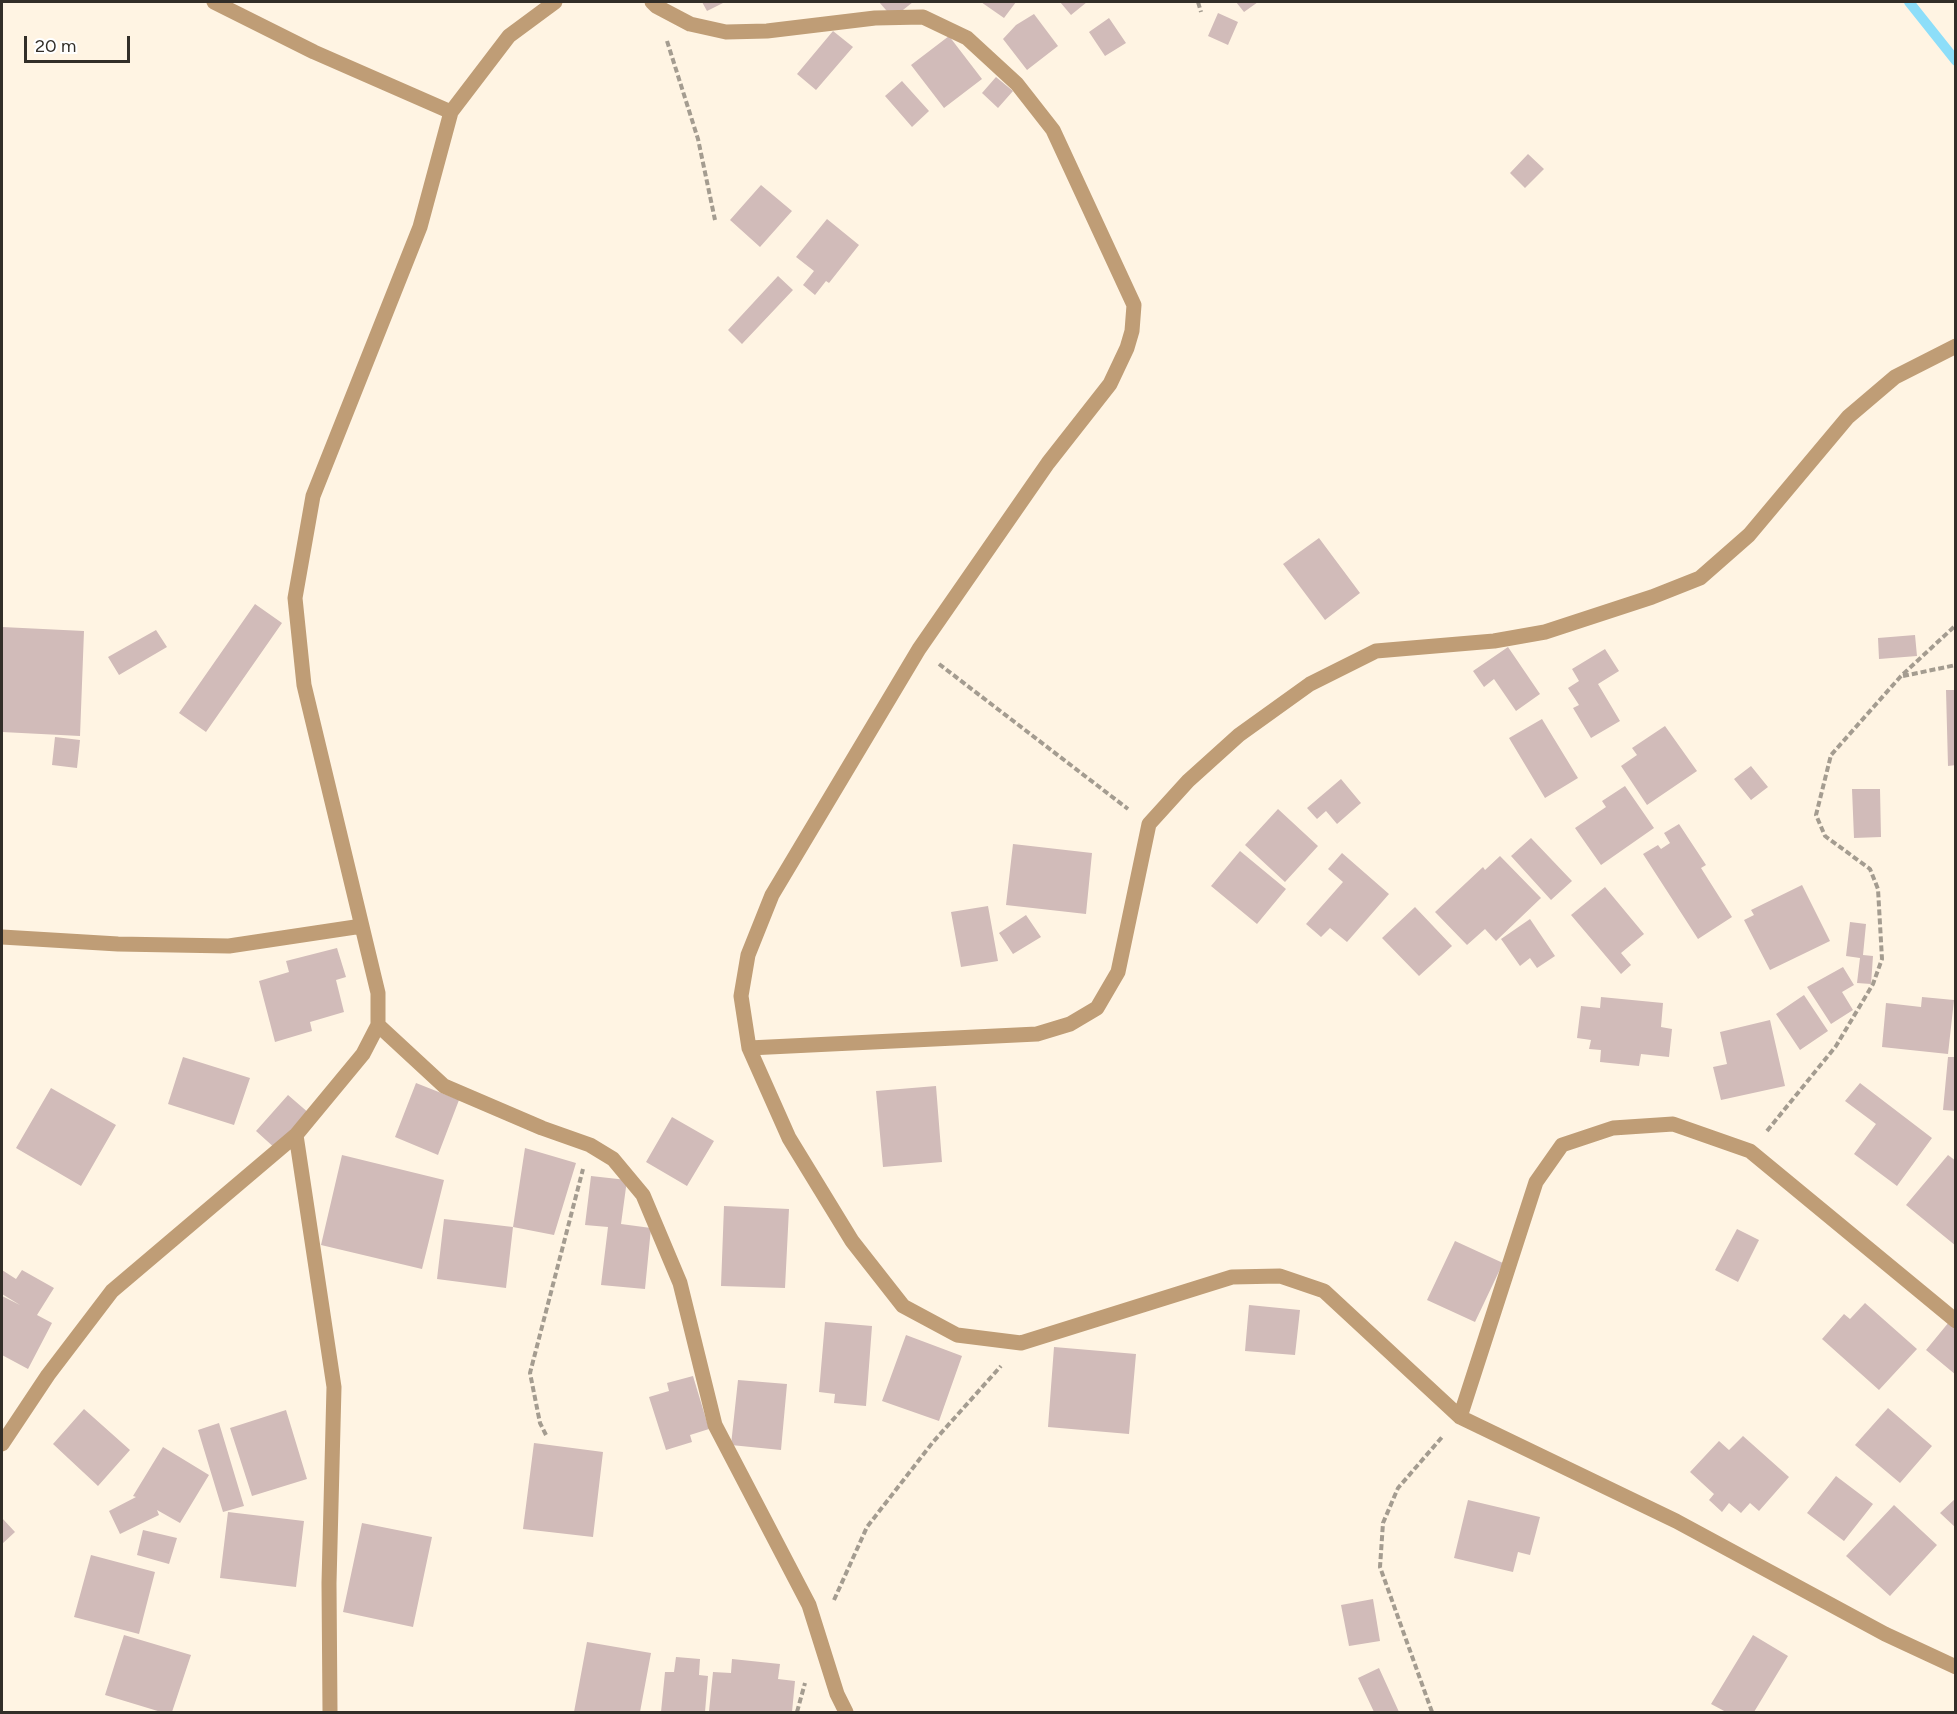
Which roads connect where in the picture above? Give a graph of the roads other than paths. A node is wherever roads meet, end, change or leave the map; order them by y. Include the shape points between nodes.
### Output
1 (214, 2) edge
2 (555, 2) edge
3 (654, 4) edge
4 (451, 112) junction
5 (1956, 346) edge
6 (362, 926) junction
7 (2, 937) edge
8 (378, 1025) junction
9 (749, 1048) junction
10 (296, 1136) junction
11 (1956, 1321) edge
12 (1460, 1417) junction
13 (2, 1444) edge
14 (1956, 1667) edge
15 (330, 1713) edge
16 (846, 1713) edge

1 - 4 street via 314,52
2 - 4 street via 509,36
3 - 9 street via 690,24 726,32 767,32 875,18 923,17 967,38 1017,84 1053,130 1134,305 1127,348 1110,384 1048,463 919,649 772,895 748,955 741,996
4 - 6 street via 420,227 313,496 295,598 304,685
5 - 9 street via 1895,377 1848,417 1749,535 1700,578 1545,632 1494,641 1376,651 1310,684 1239,735 1188,781 1149,824 1118,972 1097,1008 1079,1019 1037,1034
6 - 7 street via 229,946
6 - 8 street via 378,993
8 - 10 street via 363,1054
8 - 16 street via 444,1086 590,1145 613,1160 643,1195 680,1282 716,1425 809,1605
9 - 12 street via 789,1138 852,1241 903,1306 957,1335 1021,1343 1232,1277 1280,1276 1324,1291
10 - 13 street via 112,1292 48,1375
10 - 15 street via 333,1387
11 - 12 street via 1750,1151 1673,1124 1613,1128 1562,1145 1536,1182
12 - 14 street via 1676,1521 1885,1634

